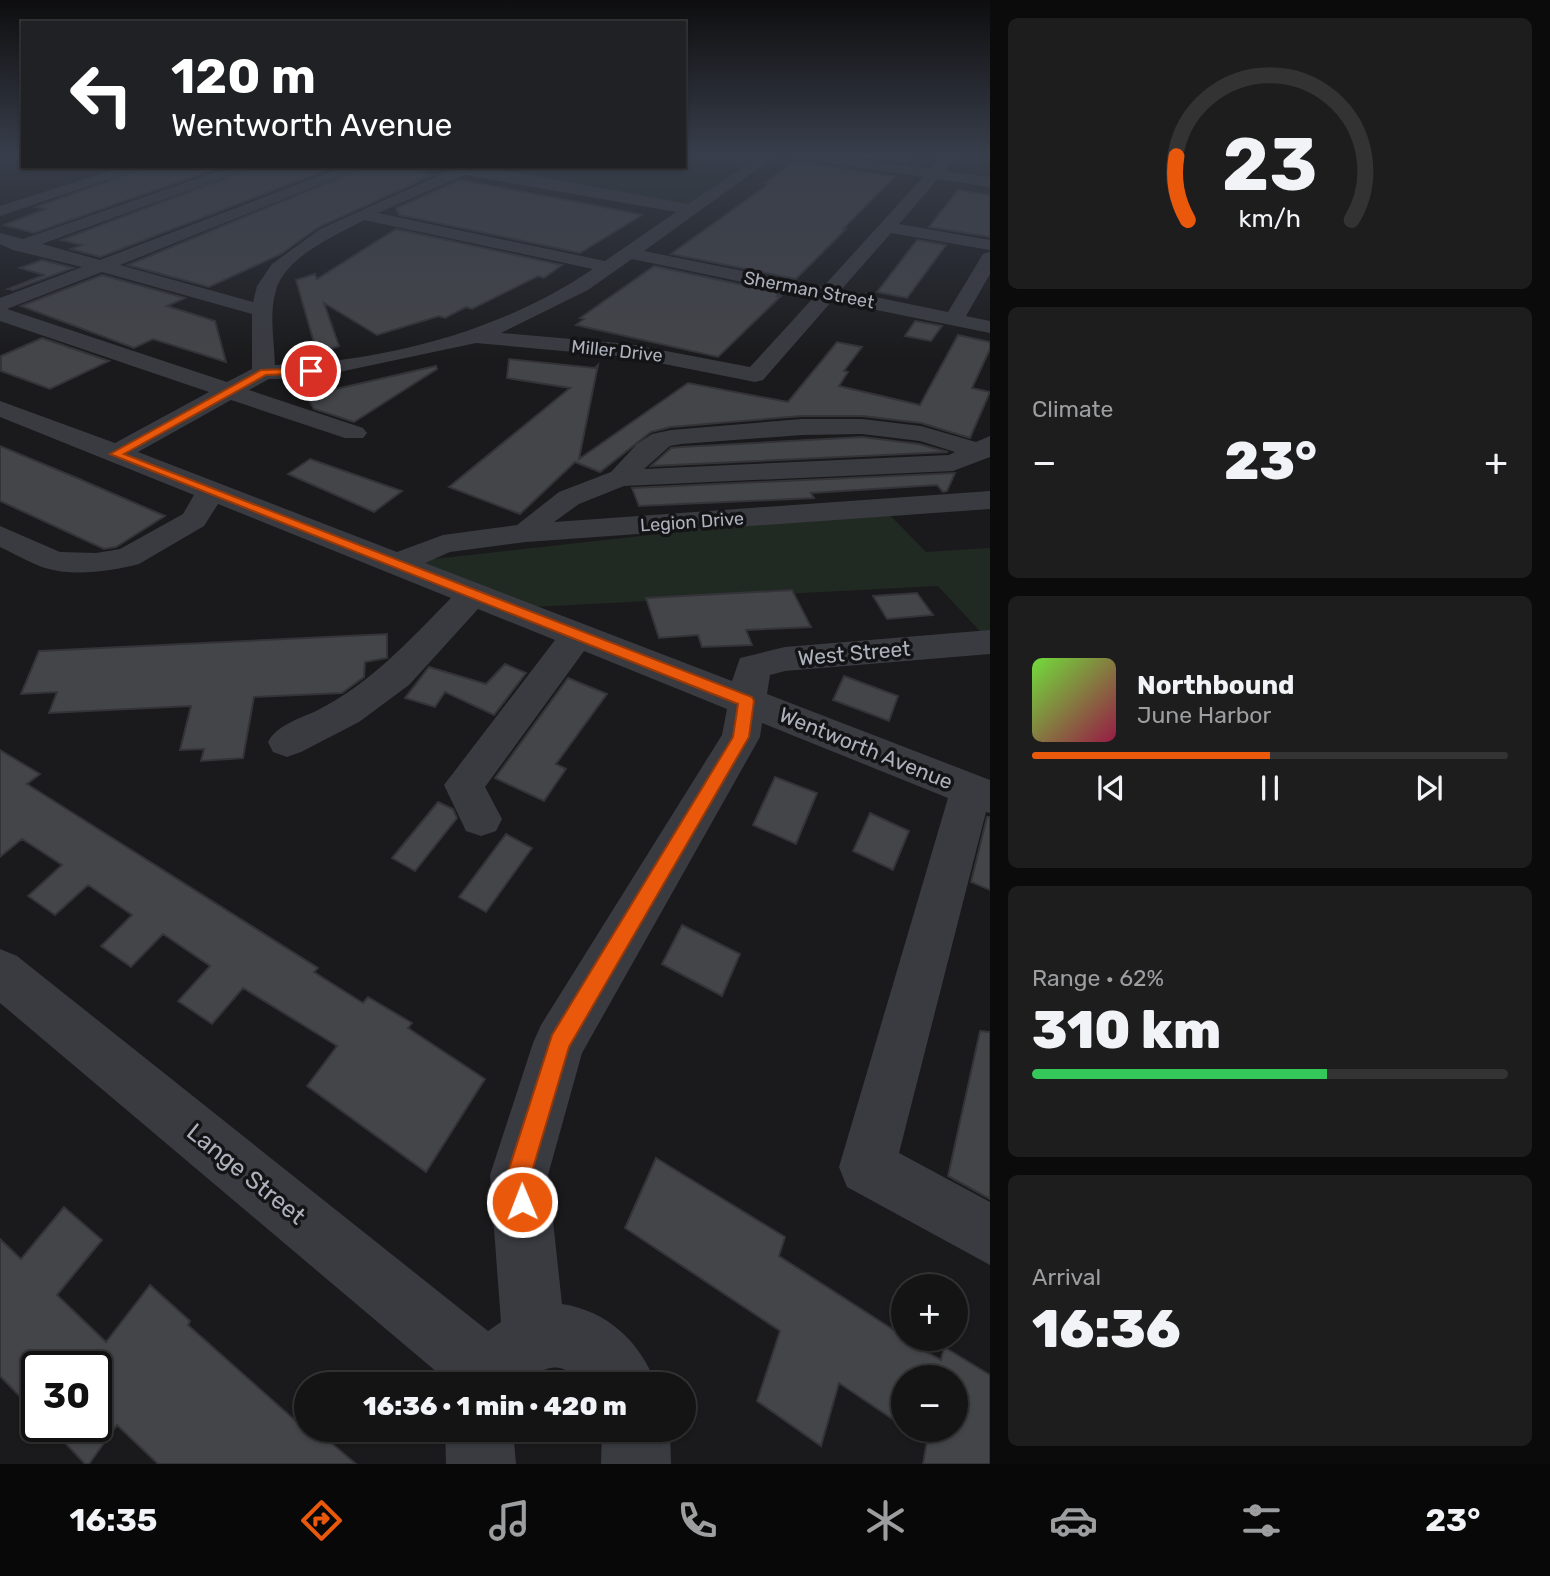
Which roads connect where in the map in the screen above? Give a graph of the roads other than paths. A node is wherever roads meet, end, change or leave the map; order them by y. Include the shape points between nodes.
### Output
1 (86, 222) edge
2 (215, 222) edge
3 (341, 222) edge
4 (425, 222) edge
5 (673, 222) edge
6 (892, 222) edge
7 (888, 227) junction
8 (0, 238) edge
9 (22, 244) junction
10 (990, 245) edge
11 (0, 252) edge
12 (629, 253) junction
13 (990, 258) edge
14 (102, 266) junction
15 (609, 267) junction
16 (827, 293) junction
17 (0, 306) edge
18 (264, 311) junction
19 (0, 314) edge
20 (954, 319) junction
21 (990, 327) edge
22 (477, 336) junction
23 (264, 372) junction
24 (227, 392) junction
25 (2, 410) edge
26 (354, 433) dead end
27 (985, 448) edge
28 (115, 454) junction
29 (621, 478) junction
30 (211, 491) junction
31 (990, 500) edge
32 (244, 503) junction
33 (194, 520) junction
34 (526, 533) junction
35 (2, 537) edge
36 (398, 563) junction
37 (474, 593) junction
38 (578, 634) junction
39 (990, 642) edge
40 (747, 701) junction
41 (287, 742) dead end
42 (980, 793) edge
43 (481, 819) dead end
44 (0, 972) edge
45 (990, 1235) edge
46 (487, 1372) edge
47 (500, 1372) edge
48 (512, 1372) edge
49 (616, 1372) edge
50 (486, 1442) edge
51 (636, 1442) edge
52 (481, 1464) edge
53 (636, 1464) edge

1 - 9 street
2 - 14 street
3 - 18 street via 281,267 267,285
4 - 15 street
5 - 12 street
6 - 7 street
7 - 10 street
7 - 16 street
8 - 9 street
9 - 11 street
9 - 14 street
12 - 15 street
12 - 16 street, Sherman Street
13 - 20 street
14 - 17 street
14 - 18 street
15 - 22 street via 550,302
16 - 20 street, Sherman Street
16 - 22 street, Miller Drive via 755,375 607,347
18 - 23 street
19 - 24 street
20 - 21 street, Sherman Street
22 - 23 street via 311,371
23 - 24 street
24 - 26 street
24 - 28 street
25 - 28 street, Wentworth Avenue
27 - 29 street via 953,463
27 - 29 street via 880,426 814,425 674,436 646,450
28 - 30 street, Wentworth Avenue
29 - 34 street via 581,490 558,503
30 - 32 street, Wentworth Avenue
30 - 33 street
31 - 34 street, Legion Drive
32 - 33 street
32 - 36 street, Wentworth Avenue
33 - 35 street via 128,557 96,562 55,561
34 - 36 street, Legion Drive via 443,544
36 - 37 street, Wentworth Avenue
37 - 38 street, Wentworth Avenue
37 - 41 street via 396,676 346,712
38 - 40 street, Wentworth Avenue
38 - 43 street via 464,785
39 - 40 street, West Street via 785,659 753,667
40 - 42 street, Wentworth Avenue
40 - 47 street via 741,737 559,1043 519,1175
42 - 45 street via 867,1167
44 - 46 street, Lange Street
48 - 49 street via 559,1335 585,1342
50 - 52 street
51 - 53 street

